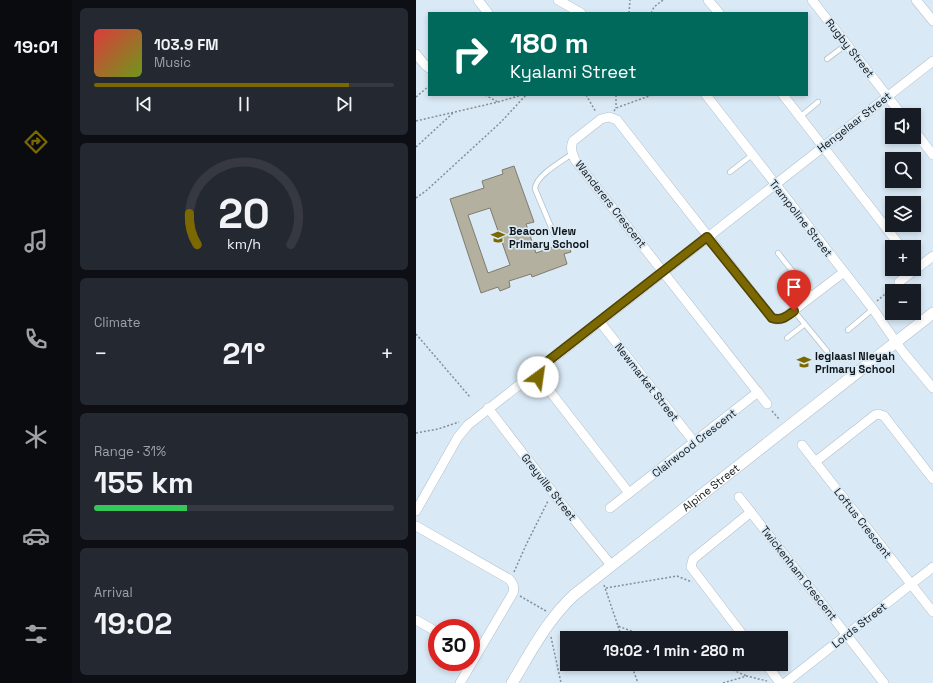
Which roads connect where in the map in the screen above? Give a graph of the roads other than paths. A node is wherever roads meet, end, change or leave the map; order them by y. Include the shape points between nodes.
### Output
1 (478, 0) edge
2 (558, 0) edge
3 (708, 0) edge
4 (812, 0) edge
5 (916, 0) edge
6 (487, 12) edge
7 (579, 12) edge
8 (718, 12) edge
9 (933, 21) edge
10 (846, 44) junction
11 (416, 54) edge
12 (827, 59) dead end
13 (933, 61) edge
14 (428, 68) edge
15 (707, 96) edge
16 (784, 96) edge
17 (888, 96) junction
18 (818, 102) dead end
19 (897, 108) edge
20 (800, 117) junction
21 (921, 139) edge
22 (823, 147) junction
23 (572, 154) junction
24 (752, 155) junction
25 (933, 155) edge
26 (730, 172) dead end
27 (775, 184) junction
28 (554, 234) dead end
29 (707, 237) junction
30 (896, 240) edge
31 (778, 253) dead end
32 (933, 256) edge
33 (921, 263) edge
34 (664, 271) junction
35 (844, 272) junction
36 (905, 276) edge
37 (898, 283) road end
38 (813, 297) junction
39 (875, 305) junction
40 (794, 311) junction
41 (933, 313) edge
42 (600, 322) junction
43 (805, 324) junction
44 (848, 330) dead end
45 (787, 338) dead end
46 (896, 341) junction
47 (826, 351) dead end
48 (534, 372) junction
49 (933, 388) edge
50 (758, 392) junction
51 (768, 405) road end
52 (488, 408) junction
53 (694, 442) junction
54 (802, 445) dead end
55 (815, 462) junction
56 (933, 479) edge
57 (630, 493) junction
58 (739, 497) dead end
59 (610, 508) dead end
60 (416, 511) edge
61 (751, 512) junction
62 (416, 526) edge
63 (611, 565) junction
64 (933, 567) edge
65 (911, 584) junction
66 (933, 612) edge
67 (416, 620) edge
68 (428, 627) edge
69 (740, 631) edge
70 (846, 635) junction
71 (480, 644) edge
72 (466, 671) edge
73 (771, 671) edge
74 (460, 683) edge
75 (512, 683) edge
76 (780, 683) edge
77 (785, 683) edge
78 (884, 683) edge

1 - 6 street
2 - 7 street
3 - 8 street
4 - 10 street, Rugby Street
5 - 9 street
10 - 12 lane
10 - 17 street, Rugby Street
11 - 14 street
13 - 17 street, Hengelaar Street
15 - 24 street, Trampoline Street
16 - 20 street
17 - 19 street, Rugby Street
17 - 22 street, Hengelaar Street
18 - 20 lane
20 - 22 street
21 - 25 street
22 - 27 street, Hengelaar Street
22 - 30 street
23 - 28 lane via 541,176 535,185
23 - 29 street, Wanderers Crescent via 571,146 574,141 600,119 609,117 617,120
23 - 34 street, Wanderers Crescent
24 - 26 lane
24 - 27 street, Trampoline Street
27 - 29 street, Hengelaar Street
27 - 35 street, Trampoline Street
29 - 34 street, Hengelaar Street
29 - 40 street via 772,318 778,320
31 - 38 lane
32 - 33 street
34 - 42 street, Hengelaar Street
34 - 50 street
35 - 38 street
35 - 39 street, Trampoline Street
36 - 37 street
38 - 40 street
39 - 44 lane
39 - 46 street, Trampoline Street
40 - 43 lane
41 - 46 street, Alpine Street
42 - 48 street, Hengelaar Street
42 - 53 street, Newmarket Street
43 - 45 lane
43 - 47 lane
46 - 49 street, Trampoline Street
46 - 63 street, Alpine Street
48 - 52 street, Hengelaar Street
48 - 57 street
50 - 51 street
50 - 53 street, Clairwood Crescent
52 - 60 street, Hengelaar Street via 463,429
52 - 63 street, Greyville Street
53 - 57 street, Clairwood Crescent
54 - 55 street, Loftus Crescent
55 - 56 street via 878,414 884,416
55 - 65 street, Loftus Crescent
57 - 59 street, Clairwood Crescent
58 - 61 street, Twickenham Crescent
61 - 69 street via 693,559 691,567
61 - 70 street, Twickenham Crescent
62 - 71 street via 513,583 513,593
63 - 75 street, Alpine Street via 574,595 554,616
64 - 65 street, Lords Street
65 - 66 street, Loftus Crescent
65 - 70 street, Lords Street
67 - 68 street
70 - 77 street, Lords Street
70 - 78 street, Twickenham Crescent
72 - 74 street
73 - 76 street

